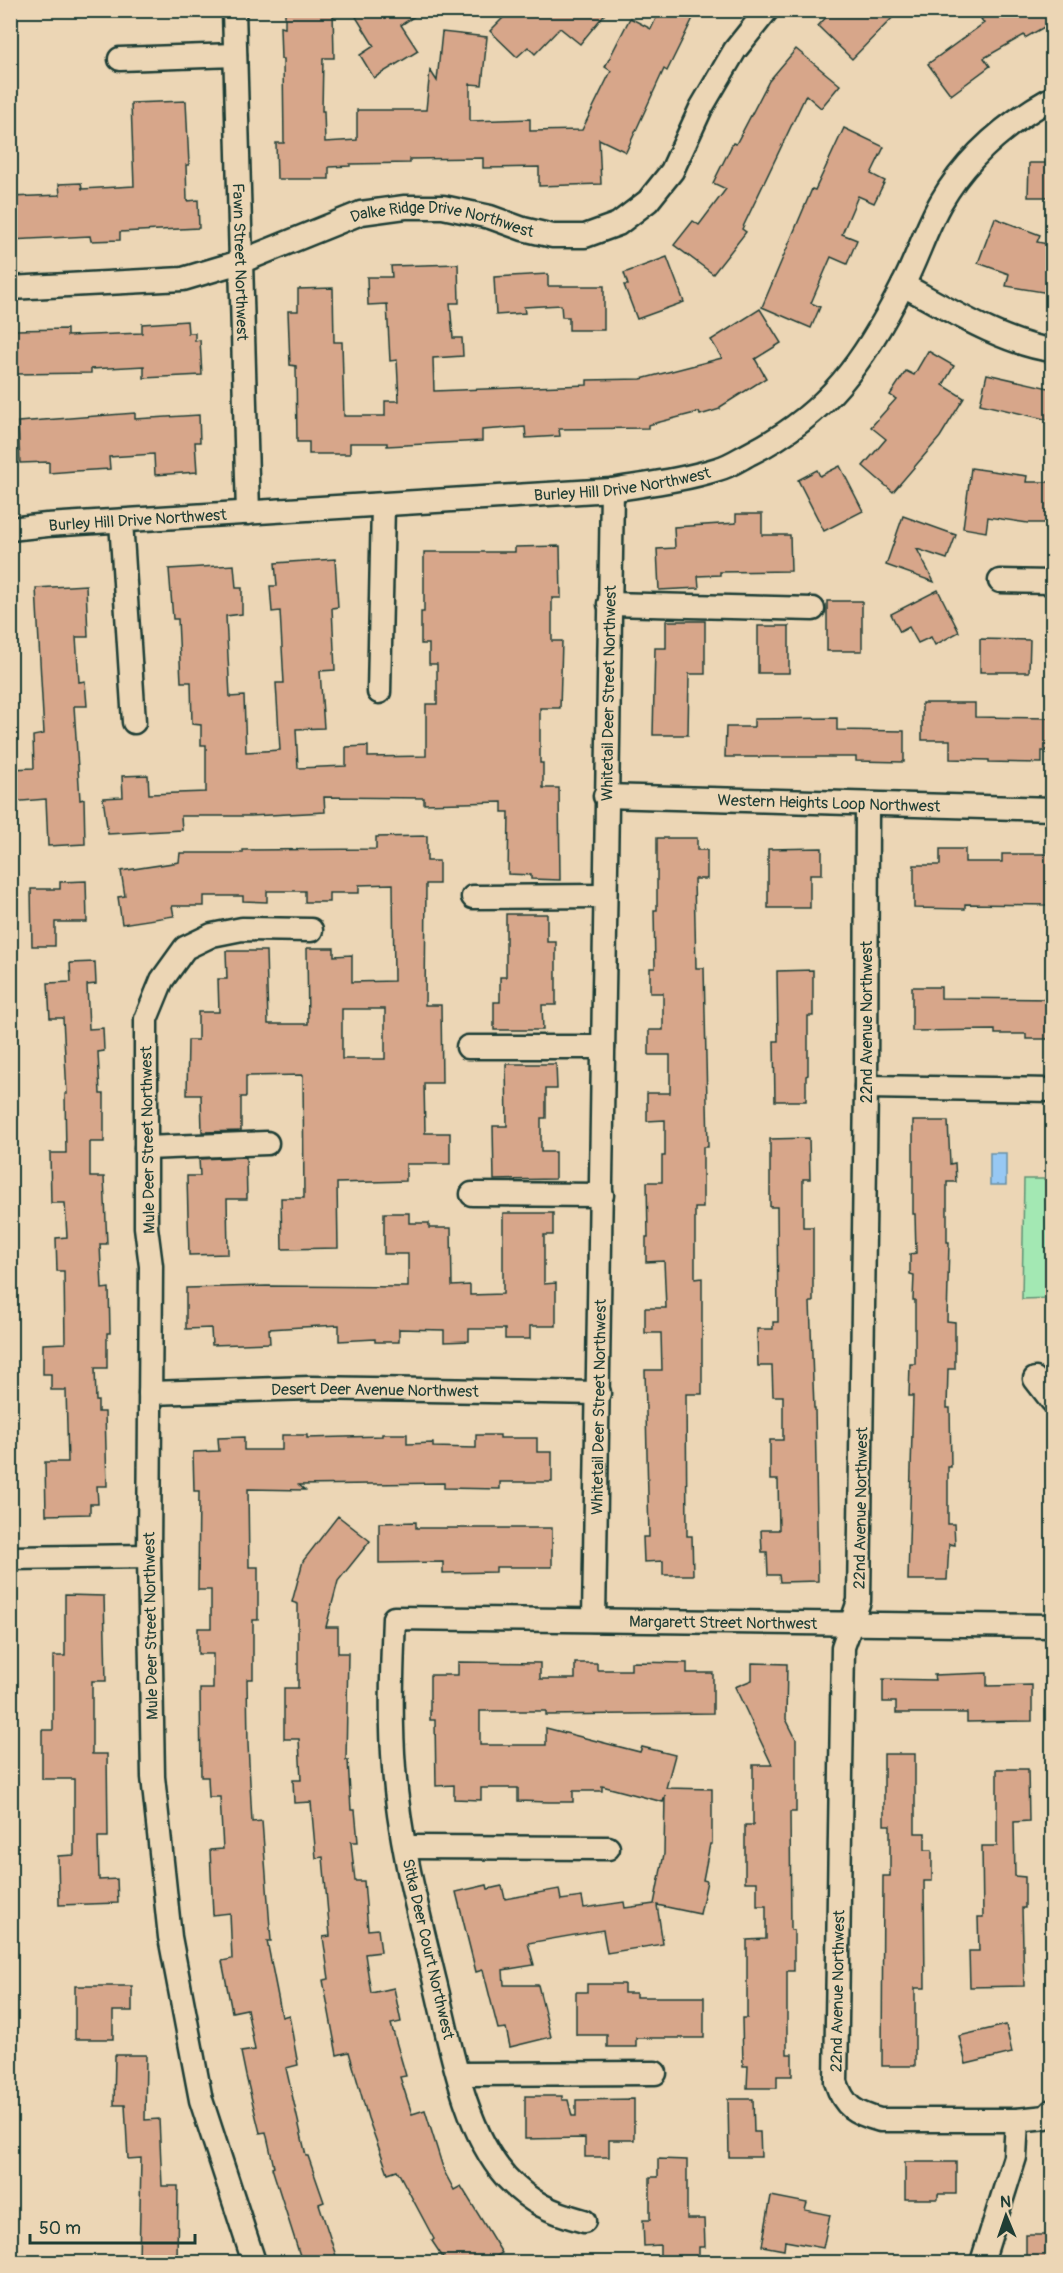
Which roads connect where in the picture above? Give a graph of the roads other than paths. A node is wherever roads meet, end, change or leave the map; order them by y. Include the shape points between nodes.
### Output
1 (234, 10) edge
2 (766, 10) edge
3 (235, 55) junction
4 (120, 59) dead end
5 (1053, 98) edge
6 (240, 262) junction
7 (903, 285) junction
8 (10, 288) edge
9 (1053, 350) edge
10 (612, 490) junction
11 (383, 505) junction
12 (248, 513) junction
13 (121, 521) junction
14 (10, 529) edge
15 (1000, 581) dead end
16 (1053, 582) edge
17 (609, 604) junction
18 (813, 609) dead end
19 (379, 692) dead end
20 (134, 722) dead end
21 (605, 796) junction
22 (867, 804) junction
23 (1053, 809) edge
24 (473, 897) dead end
25 (604, 897) junction
26 (311, 930) dead end
27 (468, 1047) dead end
28 (603, 1047) junction
29 (866, 1087) junction
30 (1053, 1090) edge
31 (267, 1143) dead end
32 (146, 1148) junction
33 (472, 1194) dead end
34 (602, 1195) junction
35 (1035, 1379) dead end
36 (150, 1393) junction
37 (599, 1393) junction
38 (1053, 1401) edge
39 (149, 1556) junction
40 (10, 1558) edge
41 (394, 1618) joint
42 (594, 1620) junction
43 (1052, 1620) edge
44 (851, 1623) junction
45 (406, 1847) junction
46 (608, 1848) dead end
47 (655, 2073) dead end
48 (458, 2074) junction
49 (1053, 2111) edge
50 (1017, 2120) junction
51 (584, 2221) dead end
52 (254, 2262) edge
53 (982, 2262) edge

1 - 3 street, Fawn Street Northwest
2 - 6 street, Dalke Ridge Drive Northwest via 735,50 701,108 672,171 648,201 618,224 585,236 553,236 443,207 405,207 361,213
3 - 4 street
3 - 6 street, Fawn Street Northwest
5 - 7 street, Burley Hill Drive Northwest via 1005,128 958,178 941,202
6 - 8 street, Dalke Ridge Drive Northwest via 183,279
6 - 12 street, Fawn Street Northwest
7 - 9 street via 993,331
7 - 10 street, Burley Hill Drive Northwest via 840,387 787,431 721,468
10 - 11 street, Burley Hill Drive Northwest
10 - 17 street, Whitetail Deer Street Northwest
11 - 12 street, Burley Hill Drive Northwest
11 - 19 street
12 - 13 street, Burley Hill Drive Northwest
13 - 14 street, Burley Hill Drive Northwest
13 - 20 street
15 - 16 street
17 - 18 street
17 - 21 street, Whitetail Deer Street Northwest
21 - 22 street, Western Heights Loop Northwest
21 - 25 street, Whitetail Deer Street Northwest
22 - 23 street, Western Heights Loop Northwest
22 - 29 street, 22nd Avenue Northwest
24 - 25 street
25 - 28 street, Whitetail Deer Street Northwest
26 - 32 street, Mule Deer Street Northwest via 242,929 212,935 185,948 162,980 146,1019
27 - 28 street
28 - 34 street, Whitetail Deer Street Northwest
29 - 30 street
29 - 44 street, 22nd Avenue Northwest via 859,1601
31 - 32 street
32 - 36 street, Mule Deer Street Northwest via 146,1227 151,1266
33 - 34 street
34 - 37 street, Whitetail Deer Street Northwest
35 - 38 street
36 - 37 street, Desert Deer Avenue Northwest via 310,1388
36 - 39 street, Mule Deer Street Northwest
37 - 42 street, Whitetail Deer Street Northwest
39 - 40 street
39 - 52 street, Mule Deer Street Northwest via 153,1777 170,1937 201,2100
41 - 42 street, Margarett Street Northwest
41 - 45 street, Sitka Deer Court Northwest via 392,1742
42 - 44 street, Margarett Street Northwest
43 - 44 street, Margarett Street Northwest
44 - 50 street, 22nd Avenue Northwest via 843,1647 836,2082 841,2097 850,2108 880,2120
45 - 46 street
45 - 48 street, Sitka Deer Court Northwest
47 - 48 street
48 - 51 street, Sitka Deer Court Northwest via 467,2107 489,2153 506,2176 530,2200
49 - 50 street, 22nd Avenue Northwest via 1046,2117
50 - 53 street via 1015,2157

